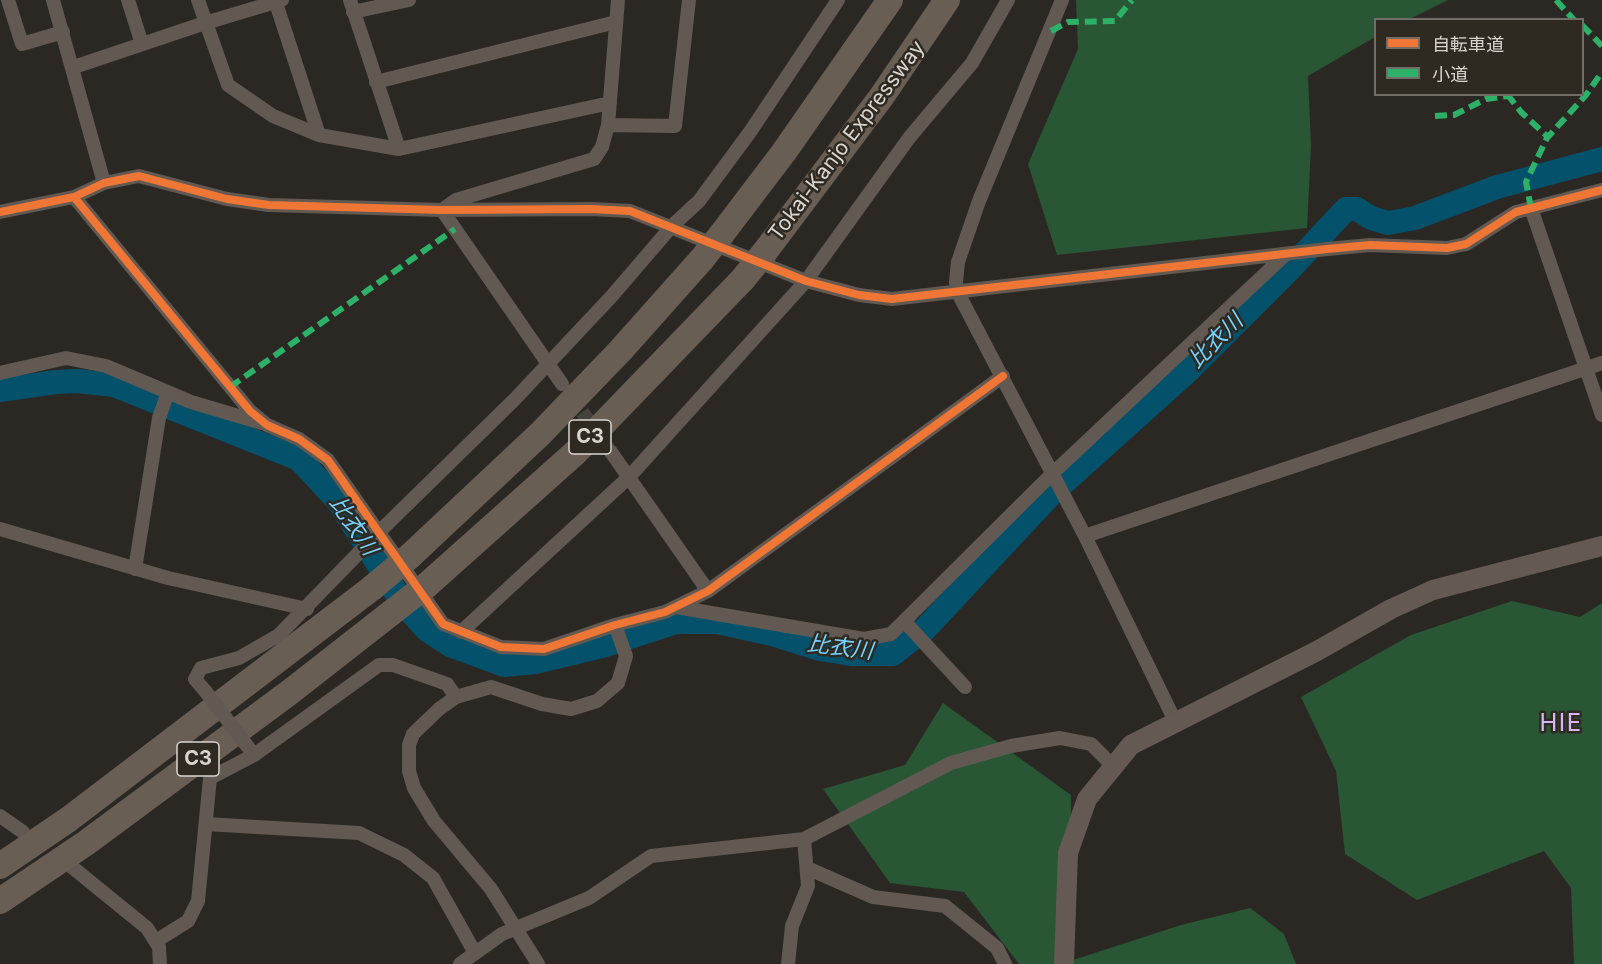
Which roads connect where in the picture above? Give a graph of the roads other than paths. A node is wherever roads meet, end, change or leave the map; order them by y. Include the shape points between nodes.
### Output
1 (8, 0) edge
2 (53, 0) edge
3 (128, 0) edge
4 (198, 0) edge
5 (409, 0) edge
6 (618, 0) edge
7 (689, 0) edge
8 (838, 0) edge
9 (890, 0) edge
10 (947, 0) edge
11 (1008, 0) edge
12 (1062, 0) edge
13 (278, 1) edge
14 (352, 6) edge
15 (205, 22) junction
16 (616, 22) junction
17 (63, 32) junction
18 (142, 44) junction
19 (74, 67) junction
20 (376, 82) junction
21 (609, 103) junction
22 (608, 125) junction
23 (319, 135) junction
24 (399, 149) junction
25 (104, 183) junction
26 (1602, 190) edge
27 (74, 197) junction
28 (1532, 208) junction
29 (442, 210) junction
30 (0, 212) edge
31 (672, 226) junction
32 (1285, 255) junction
33 (806, 281) junction
34 (957, 291) junction
35 (1602, 363) edge
36 (548, 364) junction
37 (1585, 369) junction
38 (0, 373) edge
39 (1003, 376) junction
40 (562, 384) tunnel mouth
41 (168, 392) junction
42 (1602, 415) edge
43 (267, 425) junction
44 (611, 452) tunnel mouth
45 (1053, 473) junction
46 (629, 477) junction
47 (0, 529) edge
48 (378, 533) junction
49 (1085, 536) junction
50 (1602, 546) edge
51 (135, 569) junction
52 (708, 591) junction
53 (676, 607) junction
54 (307, 609) junction
55 (904, 621) junction
56 (615, 625) junction
57 (461, 632) junction
58 (965, 687) dead end
59 (456, 697) junction
60 (1175, 721) junction
61 (254, 755) junction
62 (1113, 766) junction
63 (0, 816) edge
64 (206, 824) junction
65 (23, 832) dead end
66 (804, 839) junction
67 (0, 866) edge
68 (72, 867) dead end
69 (807, 868) junction
70 (0, 901) edge
71 (516, 928) junction
72 (156, 940) junction
73 (475, 953) junction
74 (160, 964) edge
75 (460, 964) edge
76 (538, 964) edge
77 (788, 964) edge
78 (1005, 964) edge
79 (1064, 964) edge

1 - 17 street via 22,44
2 - 17 street
3 - 18 street
4 - 15 street
5 - 14 street
6 - 16 street
7 - 22 street via 675,126
8 - 31 street via 750,132 699,201
9 - 67 highway, Tokai-Kanjo Expressway / C3, bridge via 722,235 635,335 540,434 372,588 69,819
10 - 70 highway, Tokai-Kanjo Expressway / C3, bridge via 882,96 743,279 576,452 427,585 290,692 86,843
11 - 33 street via 972,63 909,138
12 - 34 street via 979,201 958,262
13 - 15 street
13 - 23 street
14 - 20 street
15 - 18 street
15 - 23 street via 228,85 273,116
16 - 20 street
16 - 21 street
17 - 19 street
18 - 19 street
19 - 25 street
20 - 24 street
21 - 22 street
21 - 24 street
22 - 29 street via 594,159 456,200
23 - 24 street
25 - 27 street
25 - 29 street via 140,176 228,199 269,205
26 - 28 street
27 - 30 street
27 - 43 street via 250,411
28 - 32 street via 1516,212 1466,244 1447,248 1370,245
28 - 37 street
29 - 31 street via 630,211
29 - 36 street
31 - 33 street
31 - 36 street
32 - 34 street
32 - 45 street
33 - 34 street via 892,299
33 - 46 street
34 - 39 street
35 - 37 street
36 - 40 street
36 - 48 street
37 - 42 street
37 - 49 street
38 - 41 street via 66,358 106,366
39 - 45 street
39 - 52 street
41 - 43 street
41 - 51 street via 159,418
43 - 48 street via 299,439 328,460
44 - 46 street
45 - 49 street
45 - 55 street
46 - 52 street
46 - 57 street
47 - 51 street
48 - 54 street
48 - 57 street via 443,624
49 - 60 street
50 - 60 street via 1433,590
51 - 54 street
52 - 53 street
53 - 55 street via 864,639 891,634
53 - 56 street
54 - 61 street, bridge via 279,635 239,658 201,668 195,679
55 - 58 street
56 - 57 street via 544,649 501,647
56 - 59 street via 626,656 618,683 597,701 571,709 491,687
59 - 61 street via 447,684 393,665 379,665
59 - 71 street via 413,734 408,771 434,821 491,889
60 - 62 street via 1131,745
61 - 64 street via 210,778
62 - 66 street via 1091,744 1060,738 1011,746 951,763
62 - 79 street via 1087,800 1068,853
63 - 65 street
64 - 72 street via 198,901 189,921
64 - 73 street via 359,833 404,855 433,878
66 - 69 street
66 - 71 street via 651,855 589,898
68 - 72 street via 147,928
69 - 77 street via 806,896 792,926
69 - 78 street via 873,897 945,906 997,948
71 - 73 street
71 - 76 street
72 - 74 street
73 - 75 street

